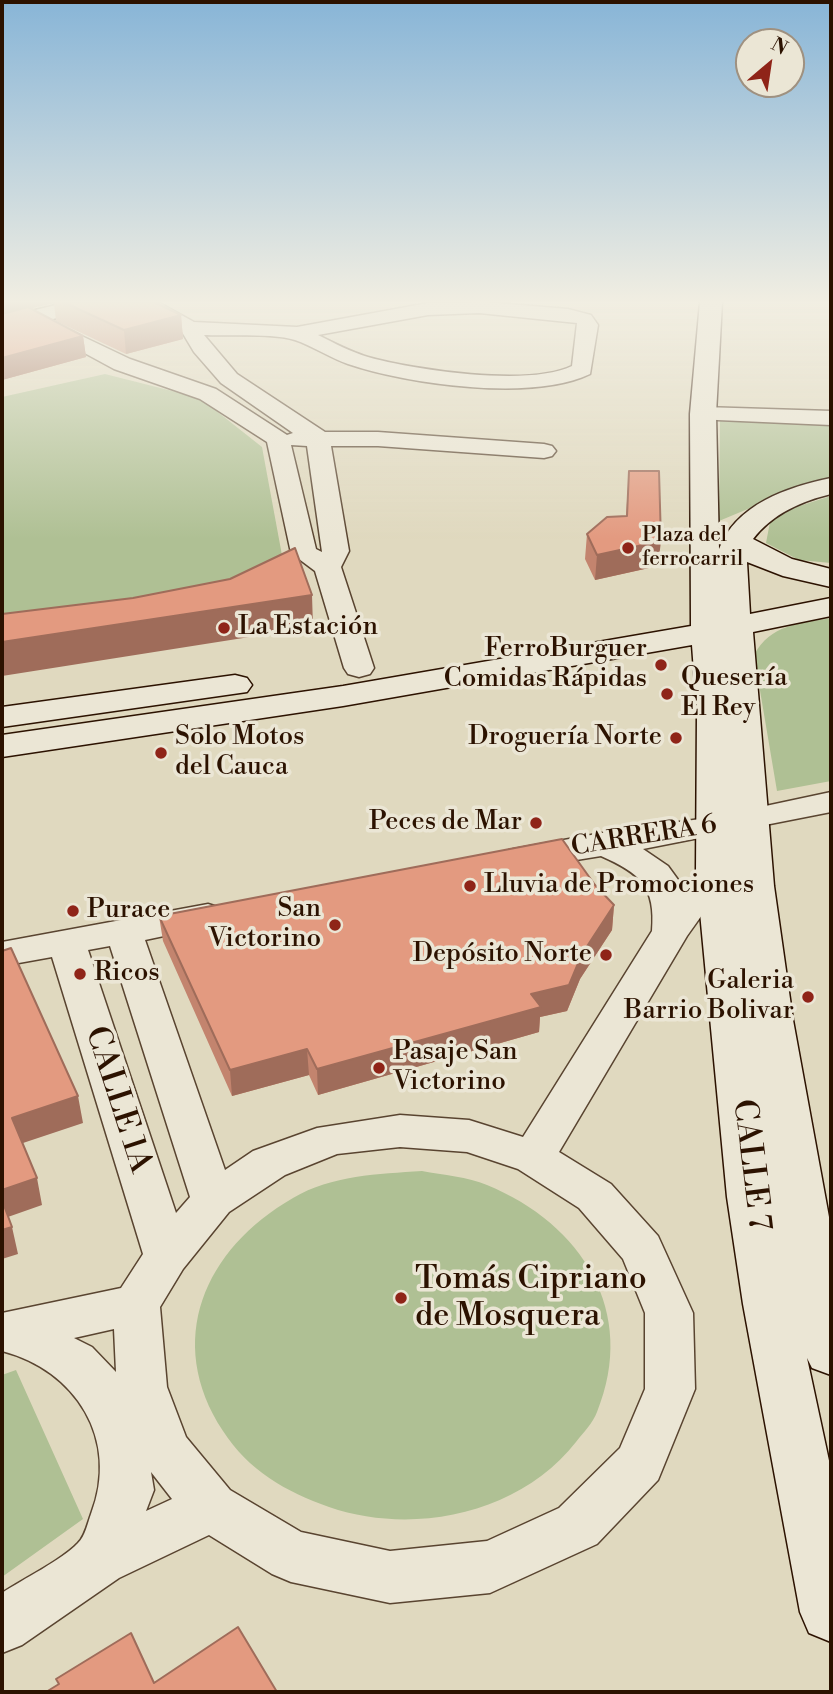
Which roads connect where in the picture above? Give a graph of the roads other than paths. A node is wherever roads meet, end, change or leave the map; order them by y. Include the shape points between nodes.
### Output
1 (171, 381) edge
2 (230, 381) edge
3 (705, 381) edge
4 (703, 414) junction
5 (831, 418) edge
6 (318, 438) junction
7 (278, 439) junction
8 (544, 451) dead end
9 (831, 486) edge
10 (737, 541) junction
11 (327, 566) junction
12 (831, 578) edge
13 (831, 586) edge
14 (831, 607) edge
15 (721, 618) junction
16 (359, 668) junction
17 (2, 717) edge
18 (2, 746) edge
19 (831, 802) edge
20 (726, 838) junction
21 (602, 843) junction
22 (493, 863) edge
23 (247, 909) edge
24 (671, 931) junction
25 (124, 932) junction
26 (67, 944) junction
27 (2, 954) edge
28 (533, 1157) junction
29 (752, 1197) junction
30 (816, 1198) edge
31 (213, 1200) junction
32 (167, 1256) junction
33 (825, 1291) edge
34 (769, 1304) junction
35 (136, 1305) junction
36 (7, 1332) edge
37 (831, 1352) edge
38 (211, 1507) junction
39 (100, 1560) junction
40 (831, 1612) edge
41 (2, 1625) edge

1 - 7 street via 208,394
2 - 6 street
3 - 4 main road
4 - 5 street
4 - 15 main road
6 - 7 street
6 - 8 street
6 - 11 street via 336,551
7 - 11 street via 304,553
9 - 10 main road via 786,500 755,519
10 - 12 main road via 758,557 791,570
10 - 15 main road
11 - 16 street
13 - 15 main road
14 - 15 main road
15 - 16 main road
15 - 18 main road via 343,696
15 - 20 main road, CALLE 7
15 - 20 main road, CALLE 7 via 714,712
16 - 17 main road
19 - 20 street, CARRERA 6
20 - 21 street, CARRERA 6
20 - 24 street
20 - 29 main road, CALLE 7
20 - 30 main road, CALLE 7 via 766,982
21 - 22 street, CARRERA 6
21 - 24 street via 652,870 668,889 674,910
23 - 25 street
24 - 28 street
25 - 26 street
25 - 31 street
26 - 27 street
26 - 32 street, CALLE 1A
28 - 31 street via 469,1136 400,1130 332,1139 269,1163
28 - 38 street via 595,1196 642,1249 670,1313 670,1388 640,1463 578,1526 490,1567 390,1577 291,1556
29 - 30 street
29 - 34 main road, CALLE 7
30 - 33 main road, CALLE 7
31 - 32 street
32 - 35 street
33 - 34 street
33 - 37 main road, CALLE 7
34 - 40 main road, CALLE 7
35 - 36 street
35 - 38 street via 142,1387 165,1450
36 - 39 street via 75,1362 95,1382 120,1423 127,1490
38 - 39 street
39 - 41 street

